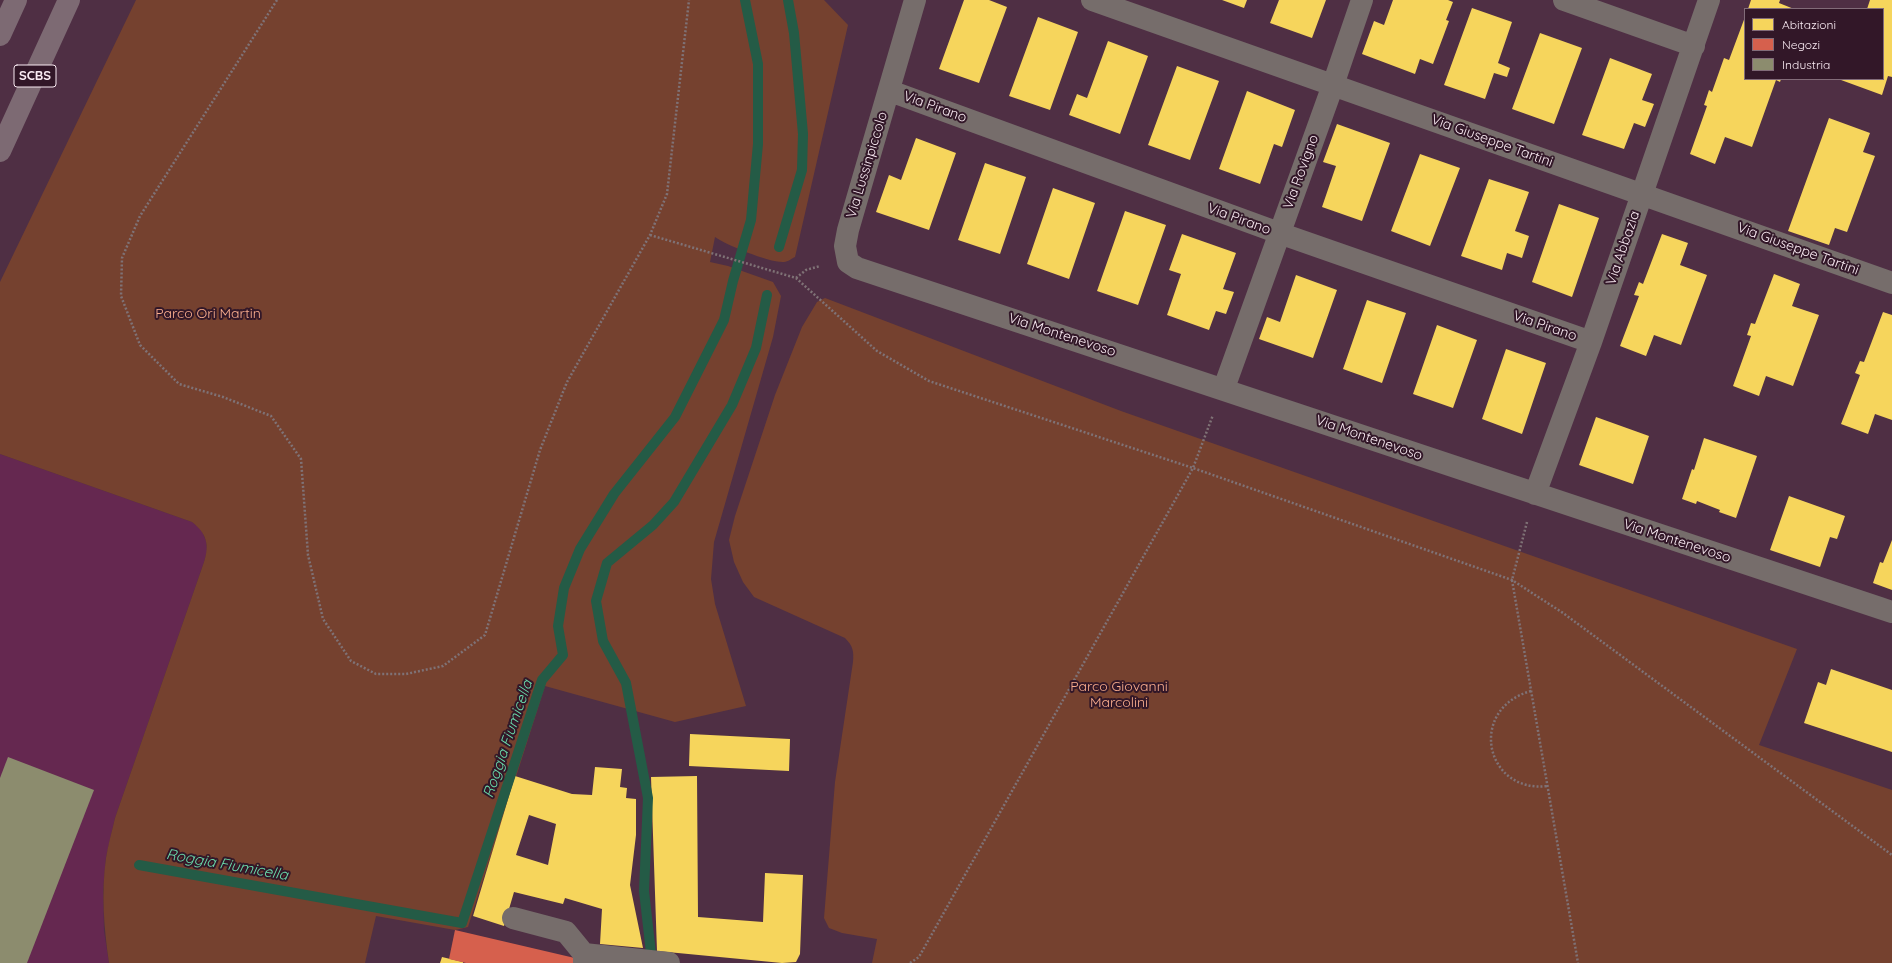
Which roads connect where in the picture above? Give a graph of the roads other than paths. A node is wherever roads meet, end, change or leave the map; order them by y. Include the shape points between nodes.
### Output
1 (16, 0) edge
2 (69, 0) edge
3 (915, 0) edge
4 (1092, 0) edge
5 (1362, 0) edge
6 (1564, 0) edge
7 (1709, 0) edge
8 (0, 35) edge
9 (1694, 46) junction
10 (1333, 85) junction
11 (890, 91) junction
12 (0, 151) edge
13 (1642, 194) junction
14 (1279, 233) junction
15 (848, 262) joint
16 (1892, 283) edge
17 (1591, 342) junction
18 (1224, 388) junction
19 (1535, 494) junction
20 (1892, 612) edge
21 (513, 918) dead end
22 (584, 959) edge
23 (667, 963) edge

1 - 8 highway
2 - 12 highway, SCBS
3 - 11 street, Via Lussinpiccolo
4 - 10 street, Via Giuseppe Tartini
5 - 10 street, Via Rovigno
6 - 9 street
7 - 9 street, Via Abbazia
9 - 13 street, Via Abbazia
10 - 13 street, Via Giuseppe Tartini
10 - 14 street, Via Rovigno
11 - 14 street, Via Pirano
11 - 15 street, Via Lussinpiccolo via 848,230 845,246
13 - 16 street, Via Giuseppe Tartini
13 - 17 street, Via Abbazia
14 - 17 street, Via Pirano
14 - 18 street, Via Rovigno
15 - 18 street, Via Montenevoso via 857,268
17 - 19 street, Via Abbazia
18 - 19 street, Via Montenevoso
19 - 20 street, Via Montenevoso
21 - 22 street via 566,932
22 - 23 street

